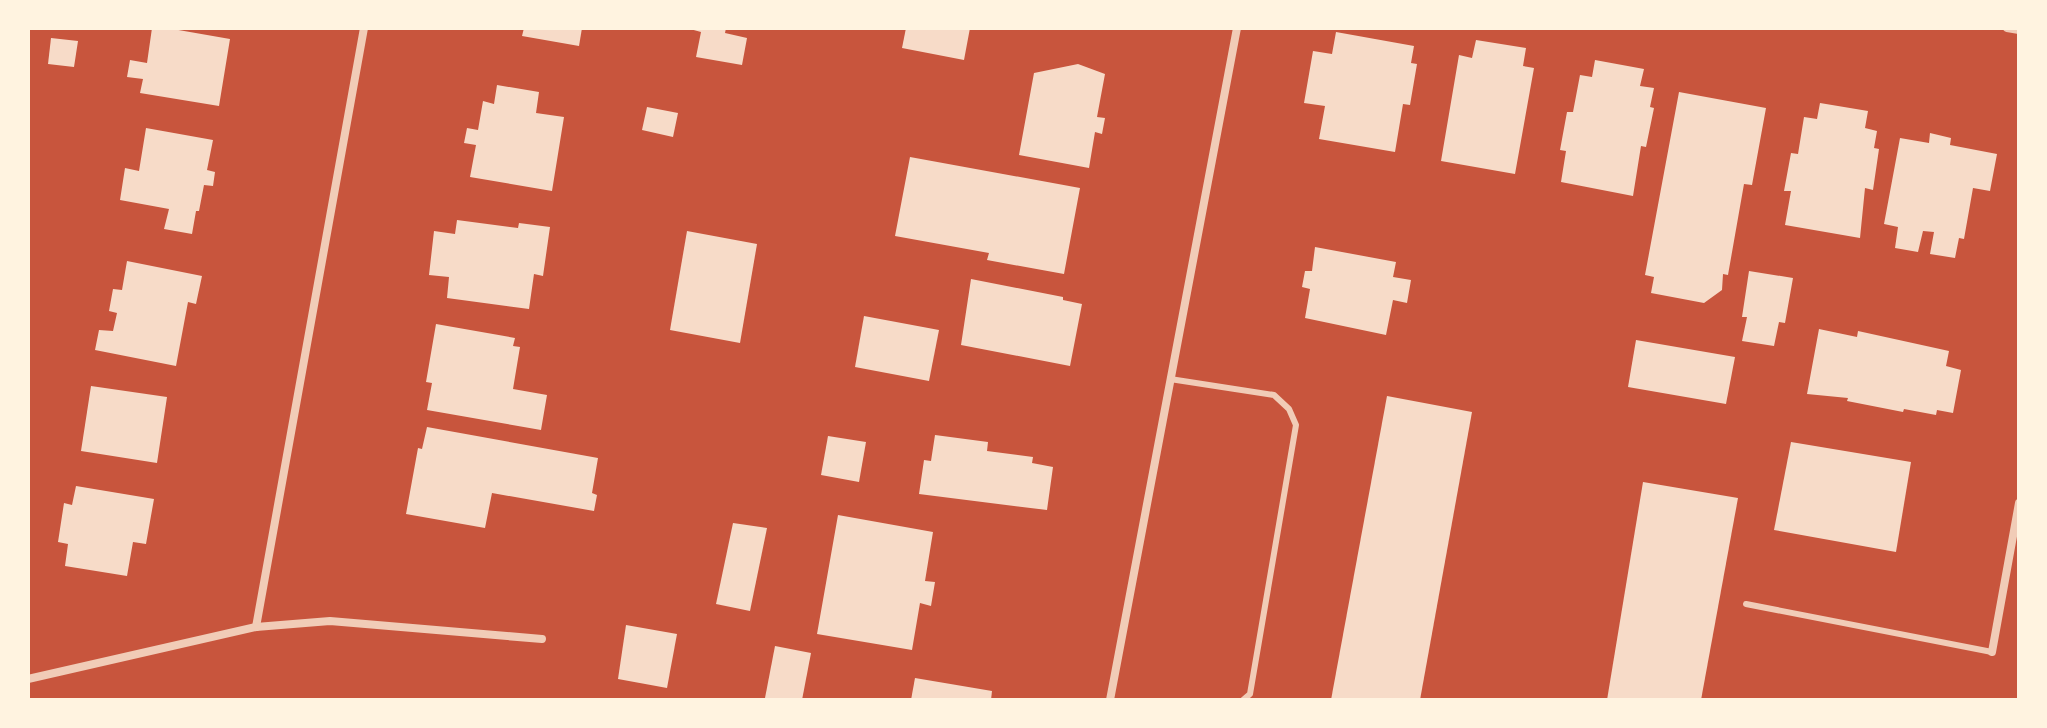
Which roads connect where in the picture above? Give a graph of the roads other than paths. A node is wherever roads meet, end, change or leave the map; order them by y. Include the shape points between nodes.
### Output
1 (364, 28) edge
2 (1237, 28) edge
3 (2007, 28) edge
4 (2019, 30) edge
5 (1170, 379) junction
6 (2019, 503) edge
7 (1746, 604) dead end
8 (256, 627) junction
9 (542, 639) dead end
10 (1992, 652) joint
11 (28, 679) edge
12 (1110, 700) edge
13 (1243, 700) edge

1 - 8 street
2 - 5 street
3 - 4 street
5 - 12 street
5 - 13 lane via 1274,395 1296,425 1250,694
6 - 10 street
7 - 10 lane
8 - 9 street via 330,621
8 - 11 street

